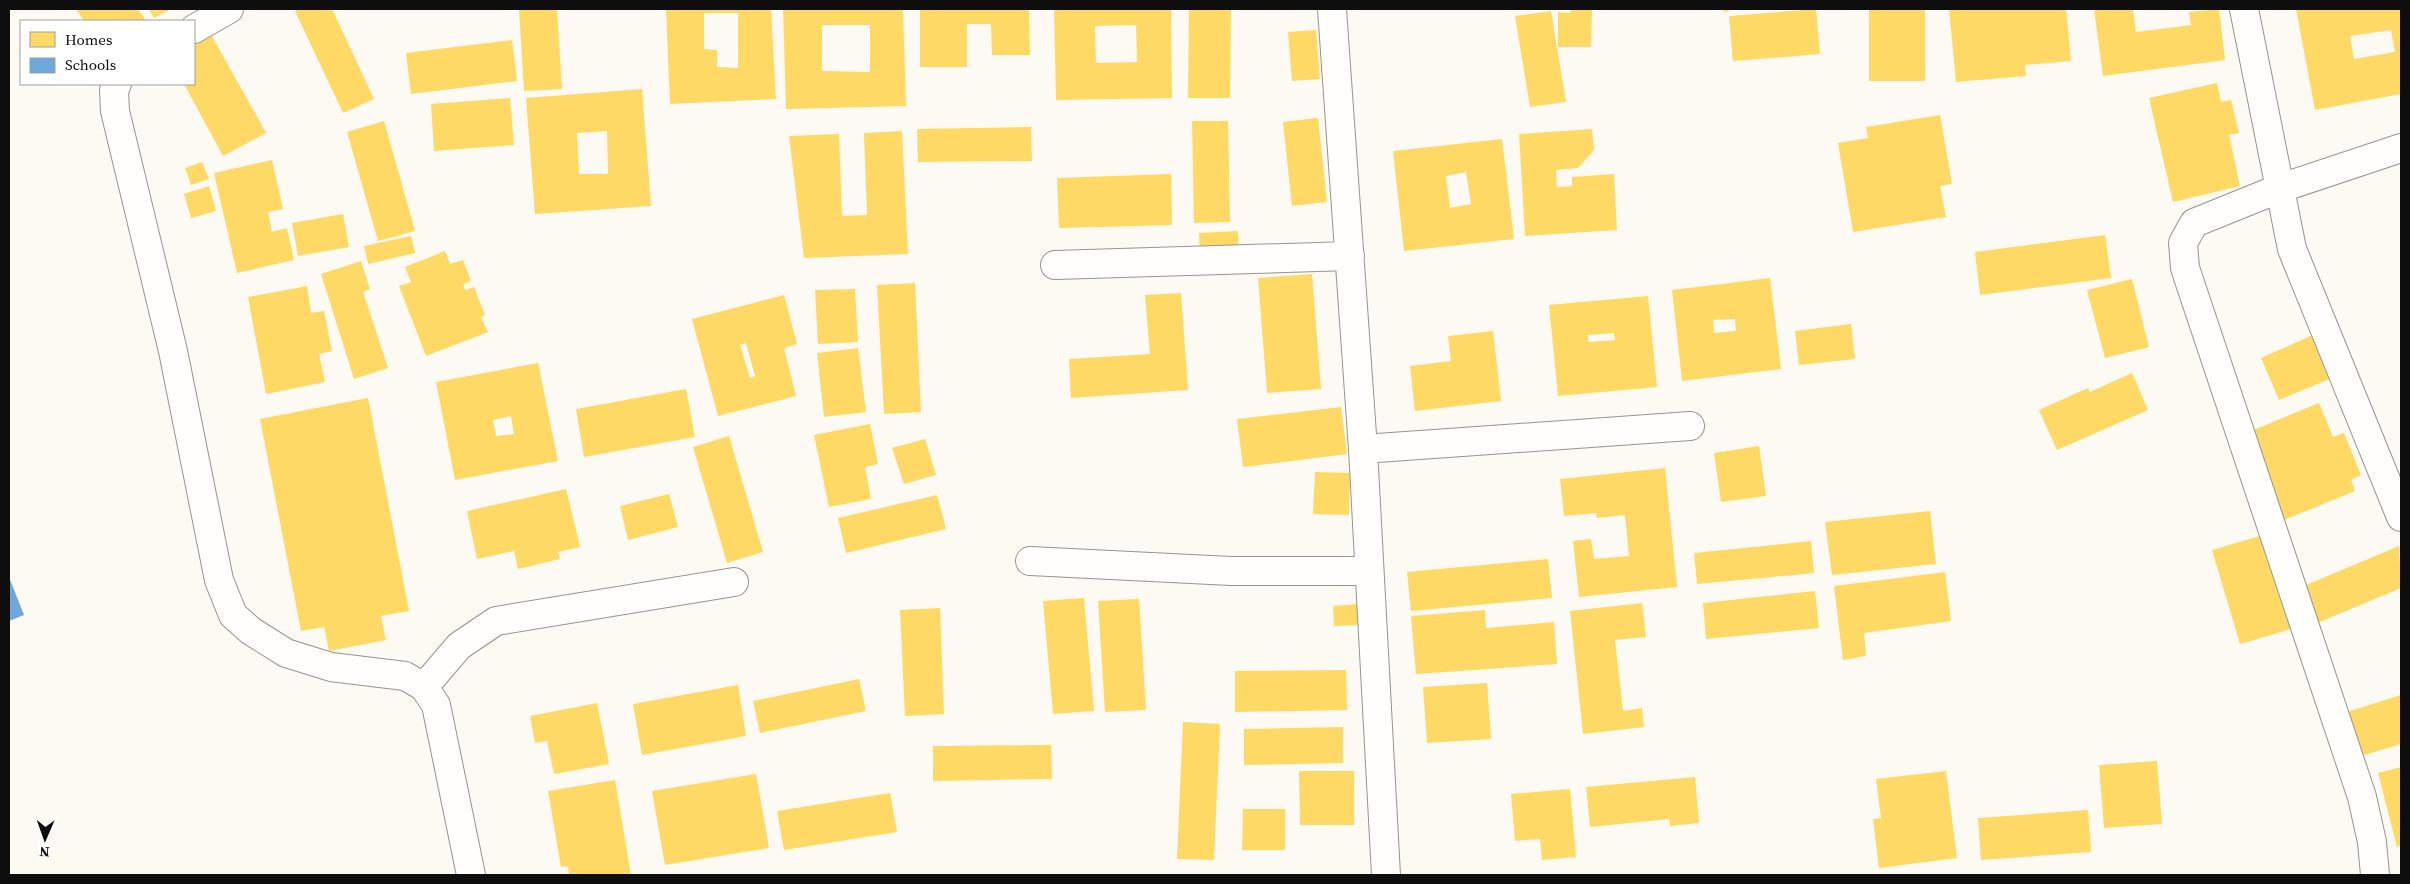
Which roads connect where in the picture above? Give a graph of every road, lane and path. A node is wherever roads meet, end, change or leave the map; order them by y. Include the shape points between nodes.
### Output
1 (229, 9) edge
2 (1332, 9) edge
3 (2244, 9) edge
4 (195, 28) edge
5 (116, 85) edge
6 (2401, 148) edge
7 (2278, 188) junction
8 (1350, 256) junction
9 (1055, 265) dead end
10 (1690, 426) dead end
11 (1362, 449) junction
12 (2401, 517) edge
13 (1030, 561) dead end
14 (1369, 571) junction
15 (734, 582) dead end
16 (424, 687) junction
17 (471, 875) edge
18 (1386, 875) edge
19 (2375, 875) edge

1 - 4 street
2 - 8 street
3 - 7 street
5 - 16 street via 116,111 173,351 219,580 233,615 251,631 286,653 331,667 405,676
6 - 7 street
7 - 12 street via 2292,249
7 - 19 street via 2194,223 2182,243 2185,268 2362,797
8 - 9 street
8 - 11 street
10 - 11 street
11 - 14 street
13 - 14 street via 1231,571
14 - 18 street
15 - 16 street via 496,621 459,646
16 - 17 street via 436,705

